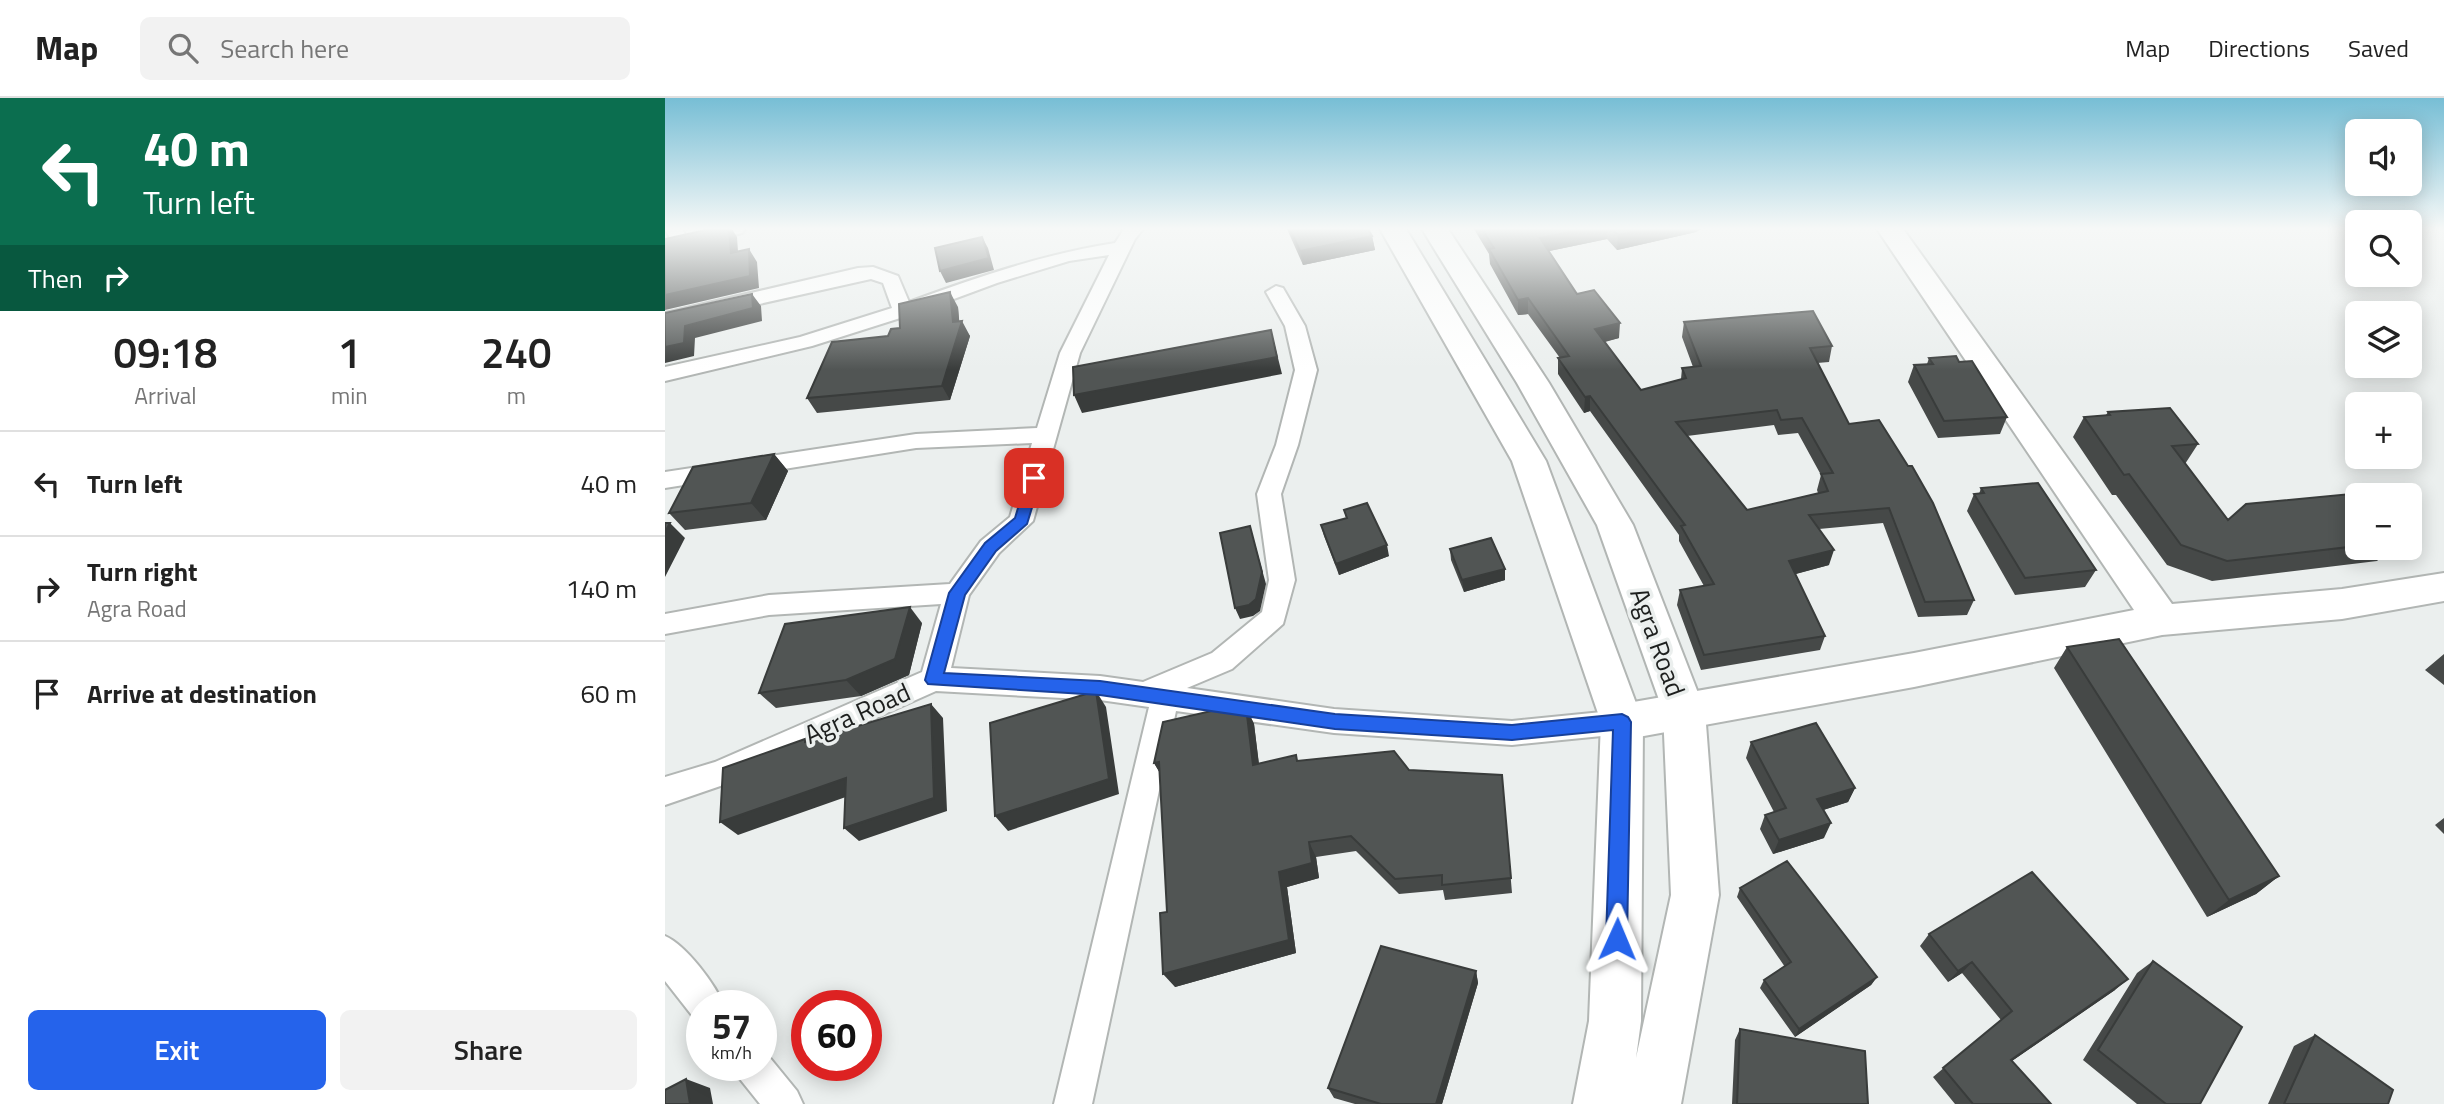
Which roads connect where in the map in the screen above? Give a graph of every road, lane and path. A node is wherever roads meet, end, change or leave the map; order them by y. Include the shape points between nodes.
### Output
1 (850, 276) edge
2 (881, 276) edge
3 (1000, 276) edge
4 (1109, 276) edge
5 (1421, 276) edge
6 (1465, 276) edge
7 (1923, 276) edge
8 (1276, 292) dead end
9 (906, 310) junction
10 (665, 319) edge
11 (665, 373) edge
12 (1046, 435) junction
13 (665, 480) edge
14 (2444, 587) edge
15 (957, 593) junction
16 (2162, 620) junction
17 (665, 624) edge
18 (934, 680) junction
19 (1154, 696) junction
20 (1684, 711) junction
21 (1622, 722) junction
22 (665, 790) edge
23 (665, 953) edge
24 (694, 990) edge
25 (765, 1081) edge
26 (784, 1104) edge
27 (1073, 1104) edge
28 (1601, 1104) edge
29 (1653, 1104) edge

1 - 10 street
2 - 9 street via 891,280
3 - 9 street
4 - 12 street, Agra Road via 1070,353
5 - 21 main road via 1529,461
6 - 20 main road, Agra Road via 1615,525
7 - 16 main road
8 - 19 street via 1295,326 1305,370 1287,445 1269,494 1282,580 1275,617 1222,661
9 - 11 street via 805,342
12 - 13 street via 916,441
12 - 15 street, Agra Road via 1021,520 991,547
14 - 16 main road via 2342,604
15 - 17 street via 768,606
15 - 18 street, Agra Road
16 - 20 main road
18 - 19 street via 1100,688
18 - 22 street, Agra Road via 721,773
19 - 21 street via 1335,721 1512,733
19 - 27 street
20 - 21 main road
20 - 29 main road, Agra Road via 1695,895
21 - 28 main road via 1615,1021
23 - 24 street
25 - 26 street

